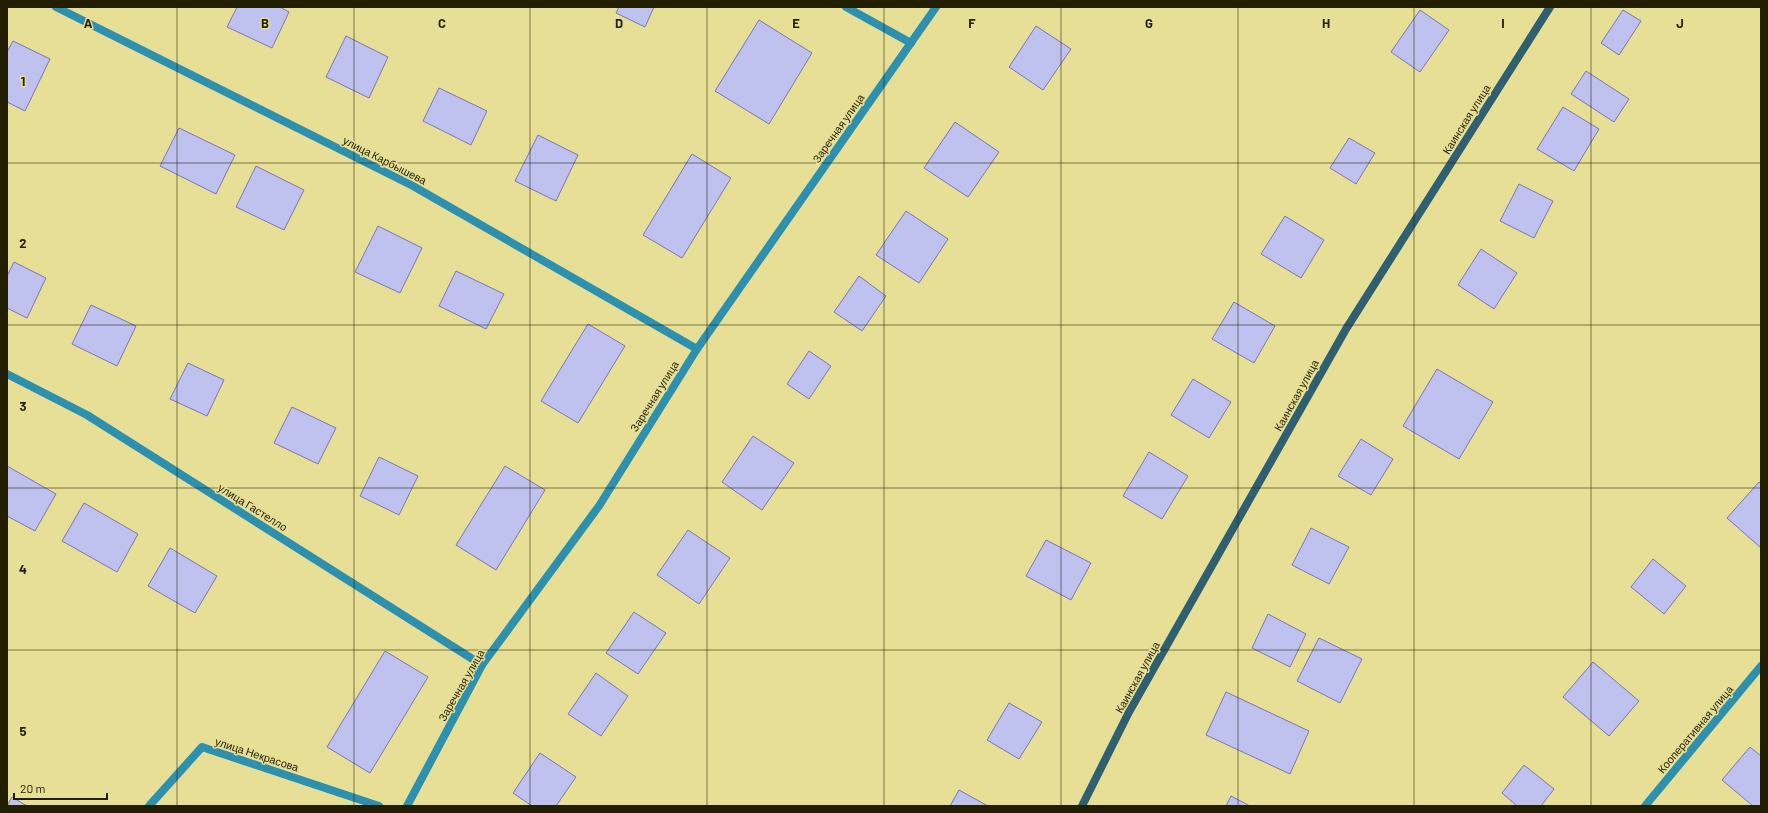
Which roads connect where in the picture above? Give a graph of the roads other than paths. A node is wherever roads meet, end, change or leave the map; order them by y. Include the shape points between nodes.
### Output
1 (56, 7) edge
2 (846, 7) edge
3 (936, 7) edge
4 (1550, 7) edge
5 (911, 43) junction
6 (697, 349) junction
7 (7, 374) edge
8 (482, 664) junction
9 (1761, 666) edge
10 (149, 806) edge
11 (379, 806) edge
12 (407, 806) edge
13 (1082, 806) edge
14 (1645, 806) edge

1 - 6 street, улица Карбышева via 413,186
2 - 5 street
3 - 5 street, Заречная улица
4 - 13 main road, Каинская улица via 1346,329 1130,712
5 - 6 street, Заречная улица
6 - 8 street, Заречная улица via 599,506
7 - 8 street, улица Гастелло via 88,415
8 - 12 street, Заречная улица
9 - 14 street, Кооперативная улица
10 - 11 street, улица Некрасова via 202,748

